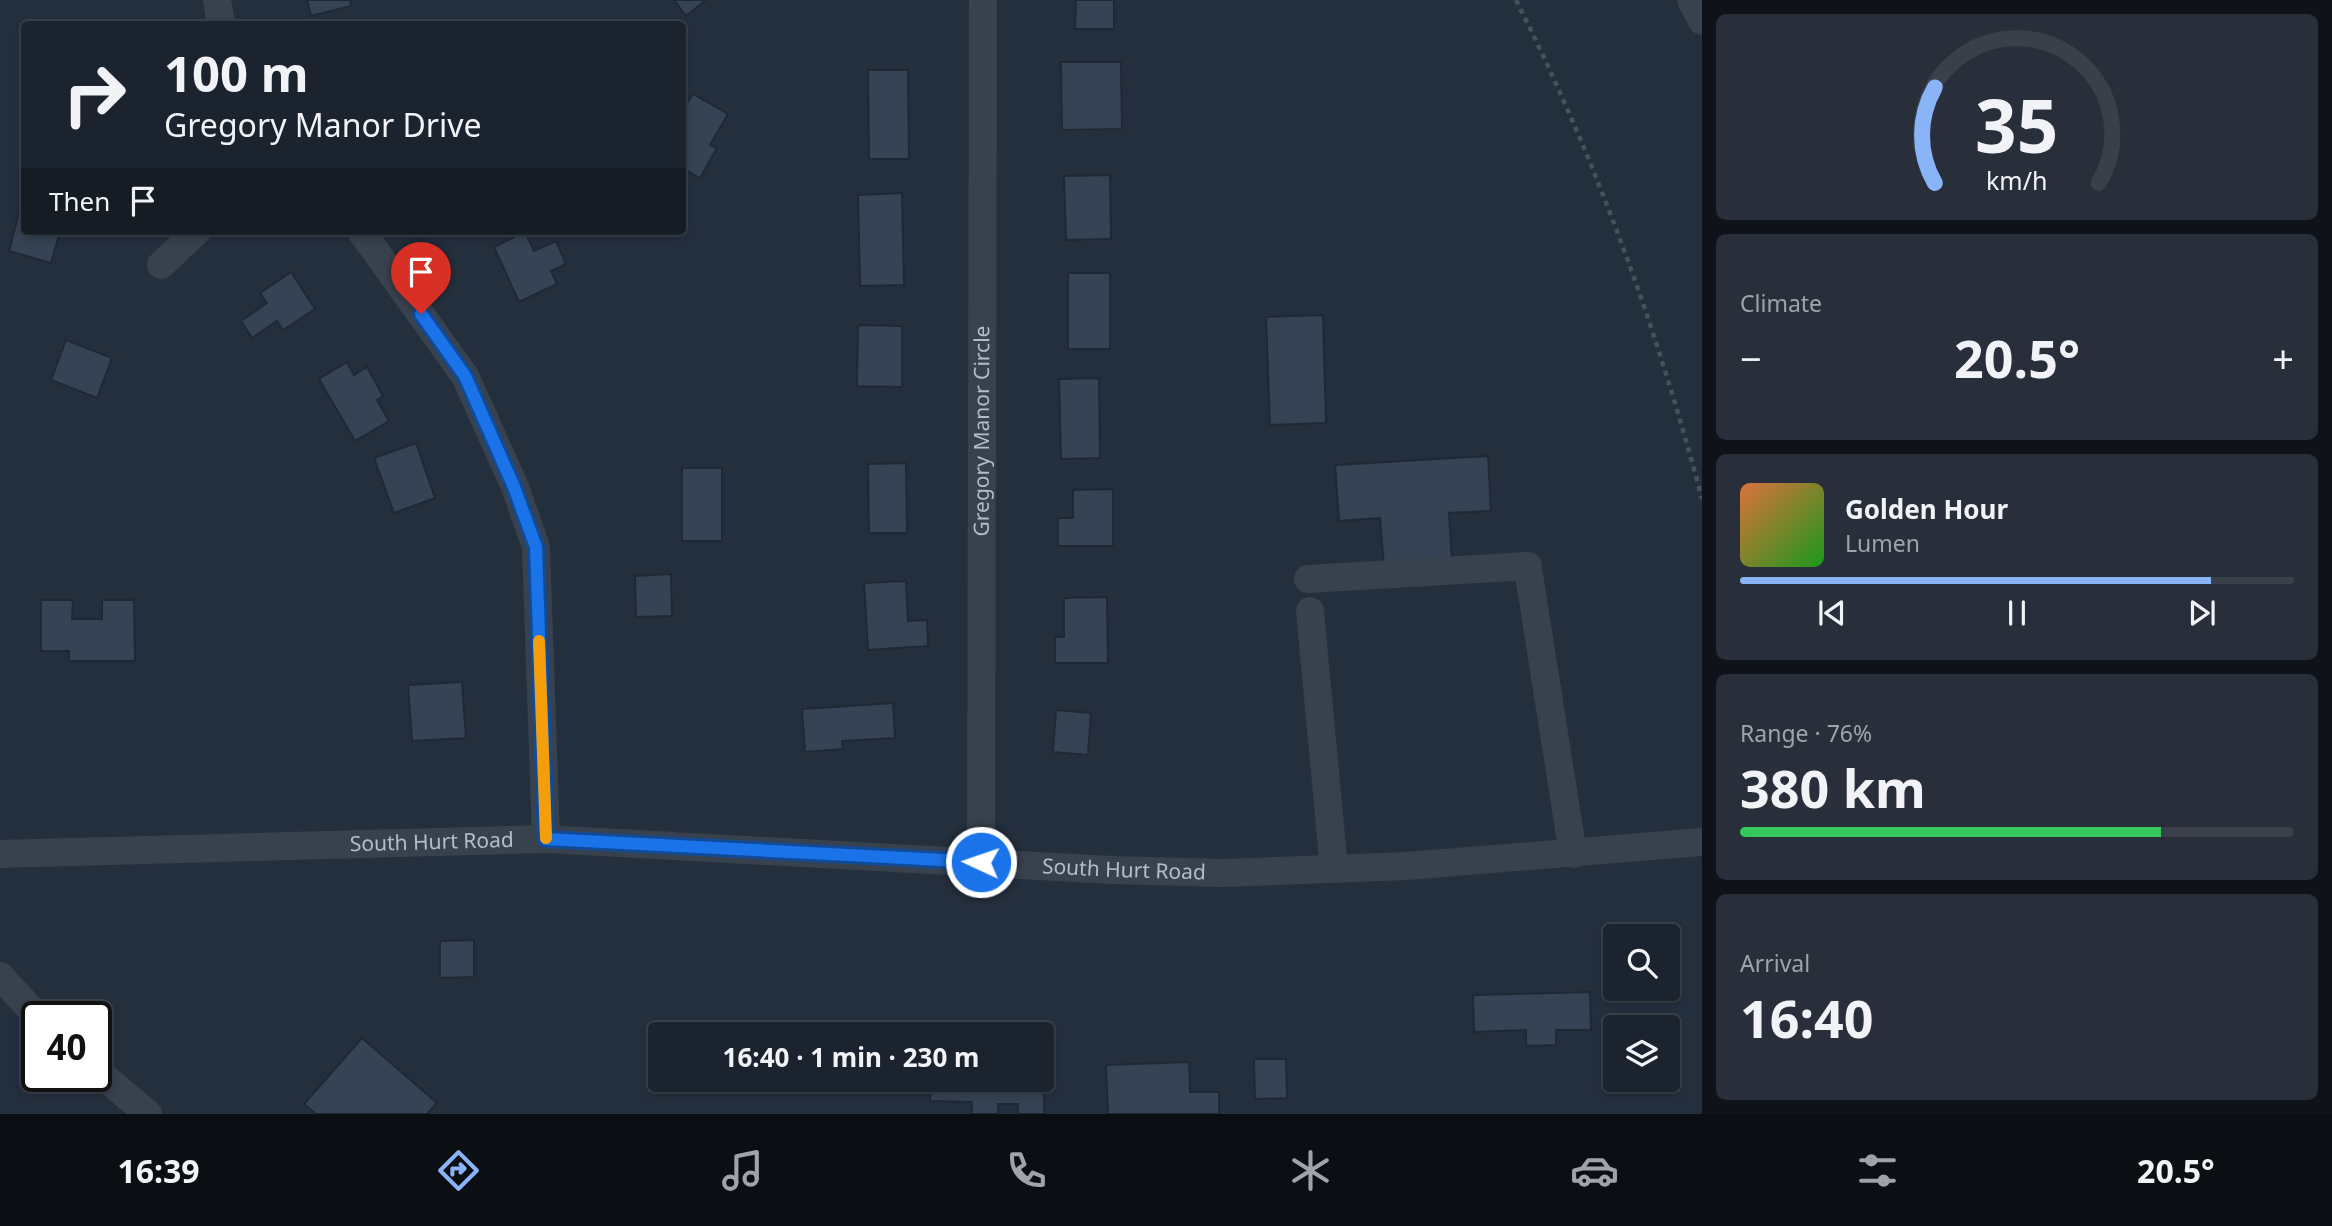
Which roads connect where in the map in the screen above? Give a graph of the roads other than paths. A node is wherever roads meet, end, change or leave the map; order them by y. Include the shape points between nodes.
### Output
1 (217, 0) edge
2 (983, 0) edge
3 (1691, 0) edge
4 (220, 21) edge
5 (1702, 21) edge
6 (193, 235) edge
7 (364, 235) edge
8 (161, 265) dead end
9 (1307, 579) dead end
10 (1310, 611) dead end
11 (546, 839) junction
12 (1702, 842) edge
13 (0, 854) edge
14 (1573, 854) junction
15 (981, 862) junction
16 (1334, 869) junction
17 (0, 976) edge
18 (23, 1001) edge
19 (112, 1084) edge
20 (148, 1114) edge

1 - 4 street
2 - 15 street, Gregory Manor Circle
3 - 5 street
6 - 8 street
7 - 11 street via 465,376 536,547
9 - 14 street via 1529,570
10 - 16 street
11 - 13 street, South Hurt Road
11 - 15 street, South Hurt Road
12 - 14 street, South Hurt Road
14 - 16 street, South Hurt Road
15 - 16 street, South Hurt Road via 1223,873
17 - 18 street
19 - 20 street

